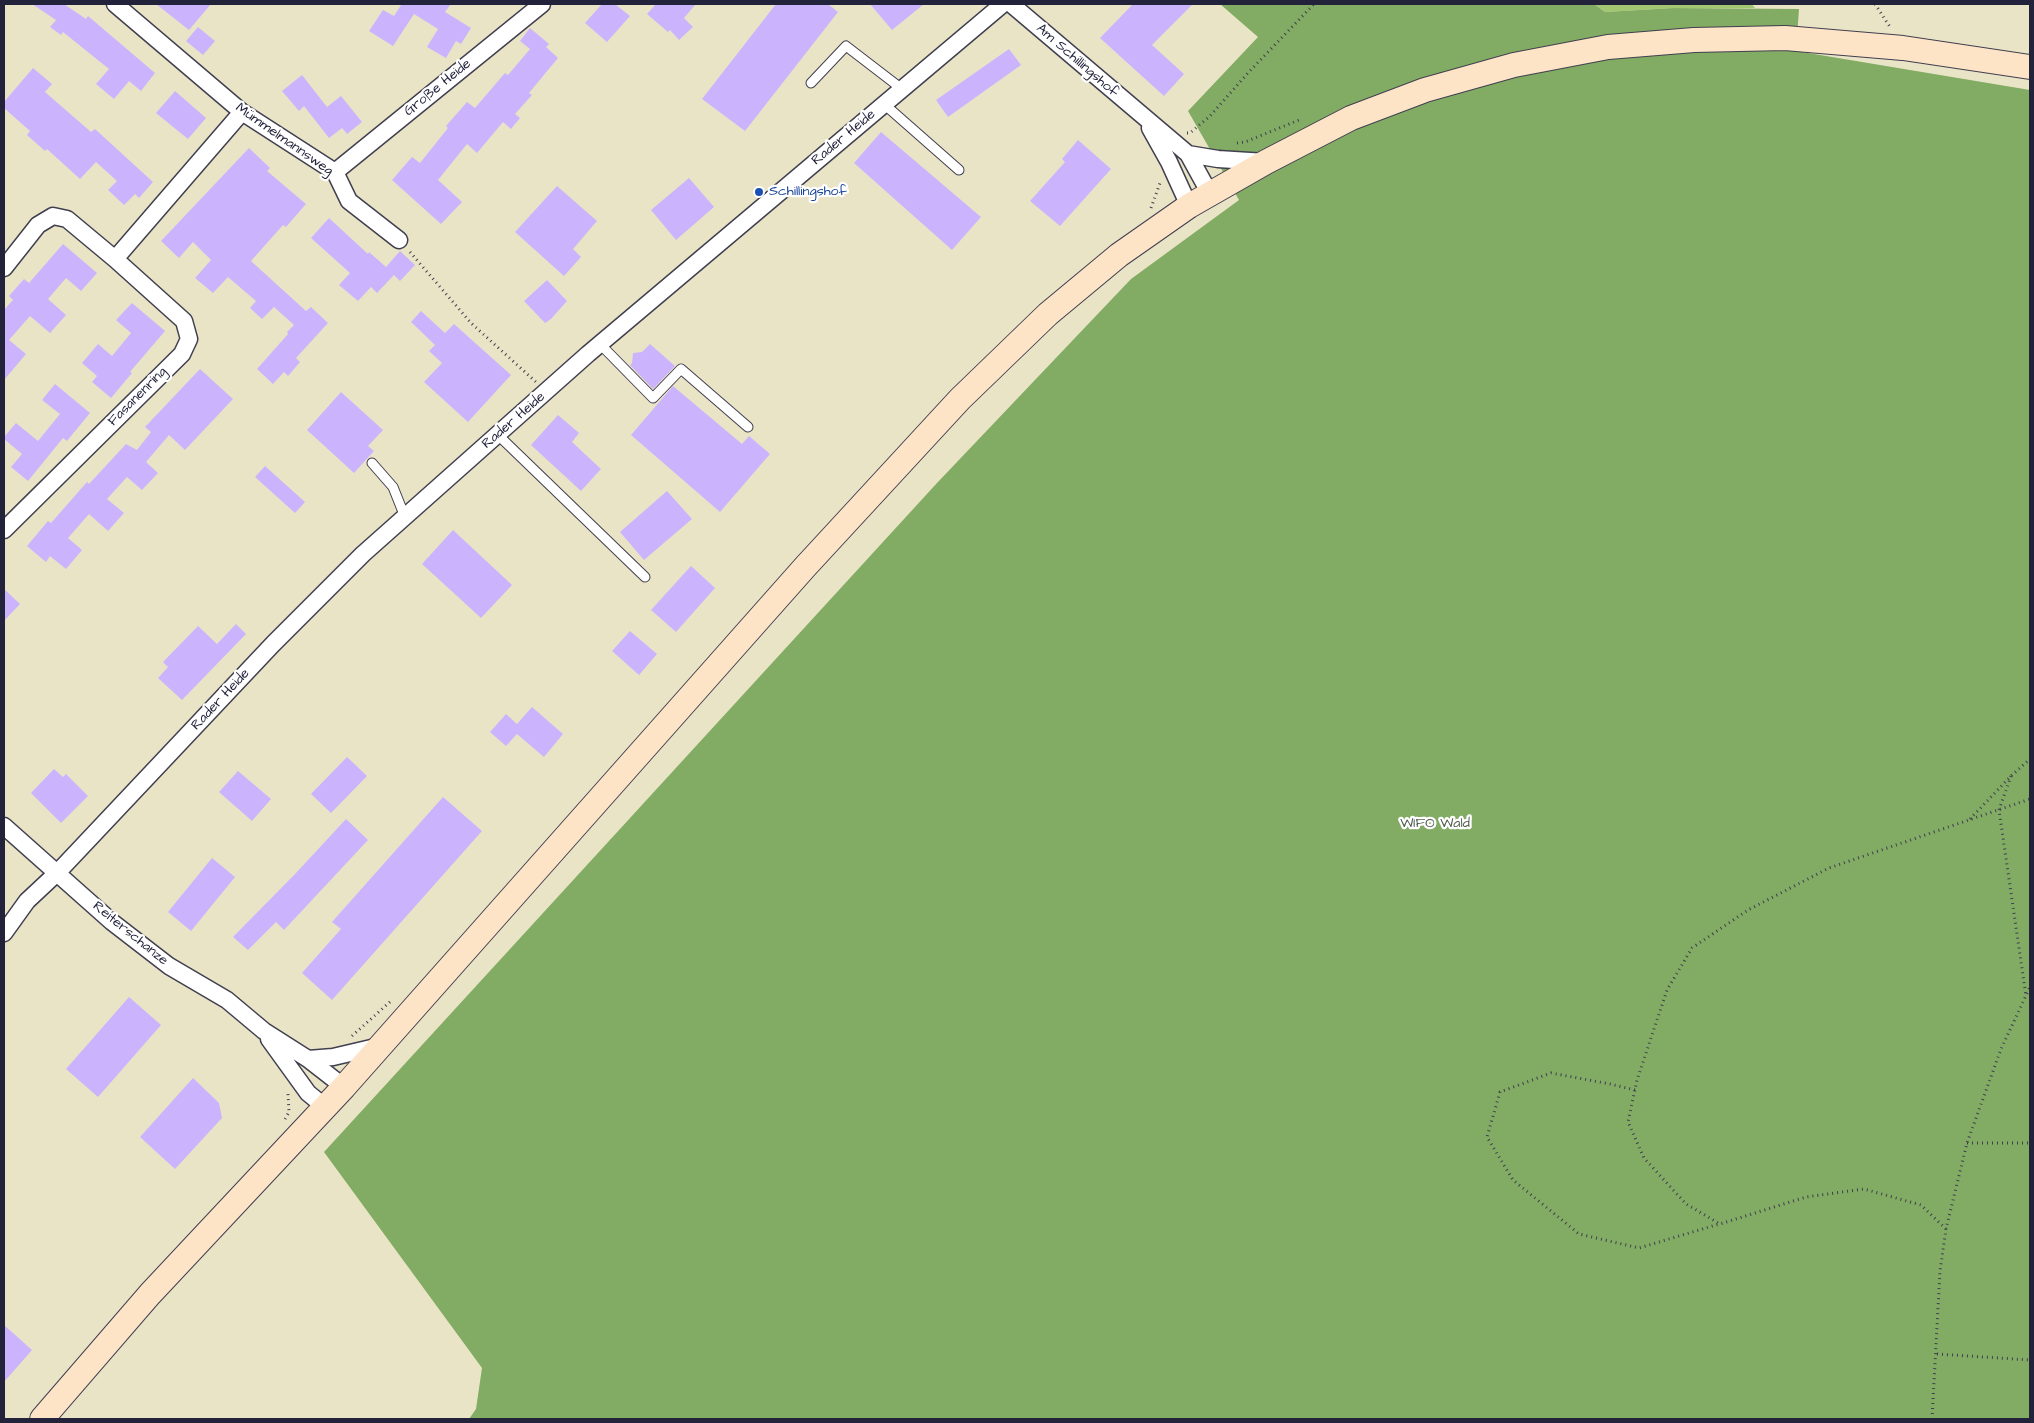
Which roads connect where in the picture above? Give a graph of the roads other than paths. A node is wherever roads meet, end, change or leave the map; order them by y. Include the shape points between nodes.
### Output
1 (115, 4) edge
2 (542, 4) edge
3 (1002, 4) edge
4 (1011, 4) edge
5 (2030, 67) edge
6 (810, 83) dead end
7 (902, 89) junction
8 (884, 104) junction
9 (242, 112) junction
10 (1144, 117) junction
11 (1188, 154) junction
12 (1266, 162) junction
13 (960, 170) dead end
14 (335, 172) junction
15 (1210, 194) junction
16 (1189, 206) junction
17 (399, 240) road end
18 (115, 260) junction
19 (4, 268) edge
20 (600, 344) junction
21 (748, 427) dead end
22 (498, 436) junction
23 (372, 463) dead end
24 (405, 517) junction
25 (4, 530) edge
26 (645, 577) dead end
27 (4, 826) edge
28 (58, 872) junction
29 (4, 933) edge
30 (264, 1031) junction
31 (380, 1046) junction
32 (308, 1059) junction
33 (344, 1087) junction
34 (324, 1107) junction
35 (42, 1419) edge

1 - 9 street, Mümmelmannsweg
2 - 14 street, Große Heide
3 - 7 street, Rader Heide
4 - 10 street, Am Schillingshof
5 - 12 main road via 1904,48 1786,38 1694,40 1608,47 1514,65 1425,90 1351,118
6 - 7 lane via 846,46
7 - 8 street, Rader Heide
8 - 13 lane
8 - 20 street, Rader Heide
9 - 14 street, Mümmelmannsweg
9 - 18 street
10 - 11 street, Am Schillingshof
10 - 16 street, Am Schillingshof
11 - 12 street
11 - 15 street, Am Schillingshof
12 - 15 main road
14 - 17 street, Mümmelmannsweg via 349,201
15 - 16 main road
16 - 31 main road via 1119,255 1056,308 960,398 804,566
18 - 19 street, Fasanenring via 67,219 53,216 38,225
18 - 25 street, Fasanenring via 184,321 190,339 182,354
20 - 21 lane via 653,398 681,369
20 - 22 street, Rader Heide
22 - 24 street, Rader Heide
22 - 26 lane
23 - 24 lane via 394,487
24 - 28 street, Rader Heide via 273,644
27 - 28 street, Reiterschanze
28 - 29 street, Rader Heide via 27,901
28 - 30 street, Reiterschanze via 112,922 169,966 227,1000
30 - 32 street, Reiterschanze
30 - 34 street, Reiterschanze via 308,1093
31 - 32 street via 333,1058
31 - 33 main road
32 - 33 street, Reiterschanze
33 - 34 main road
34 - 35 main road via 150,1294

